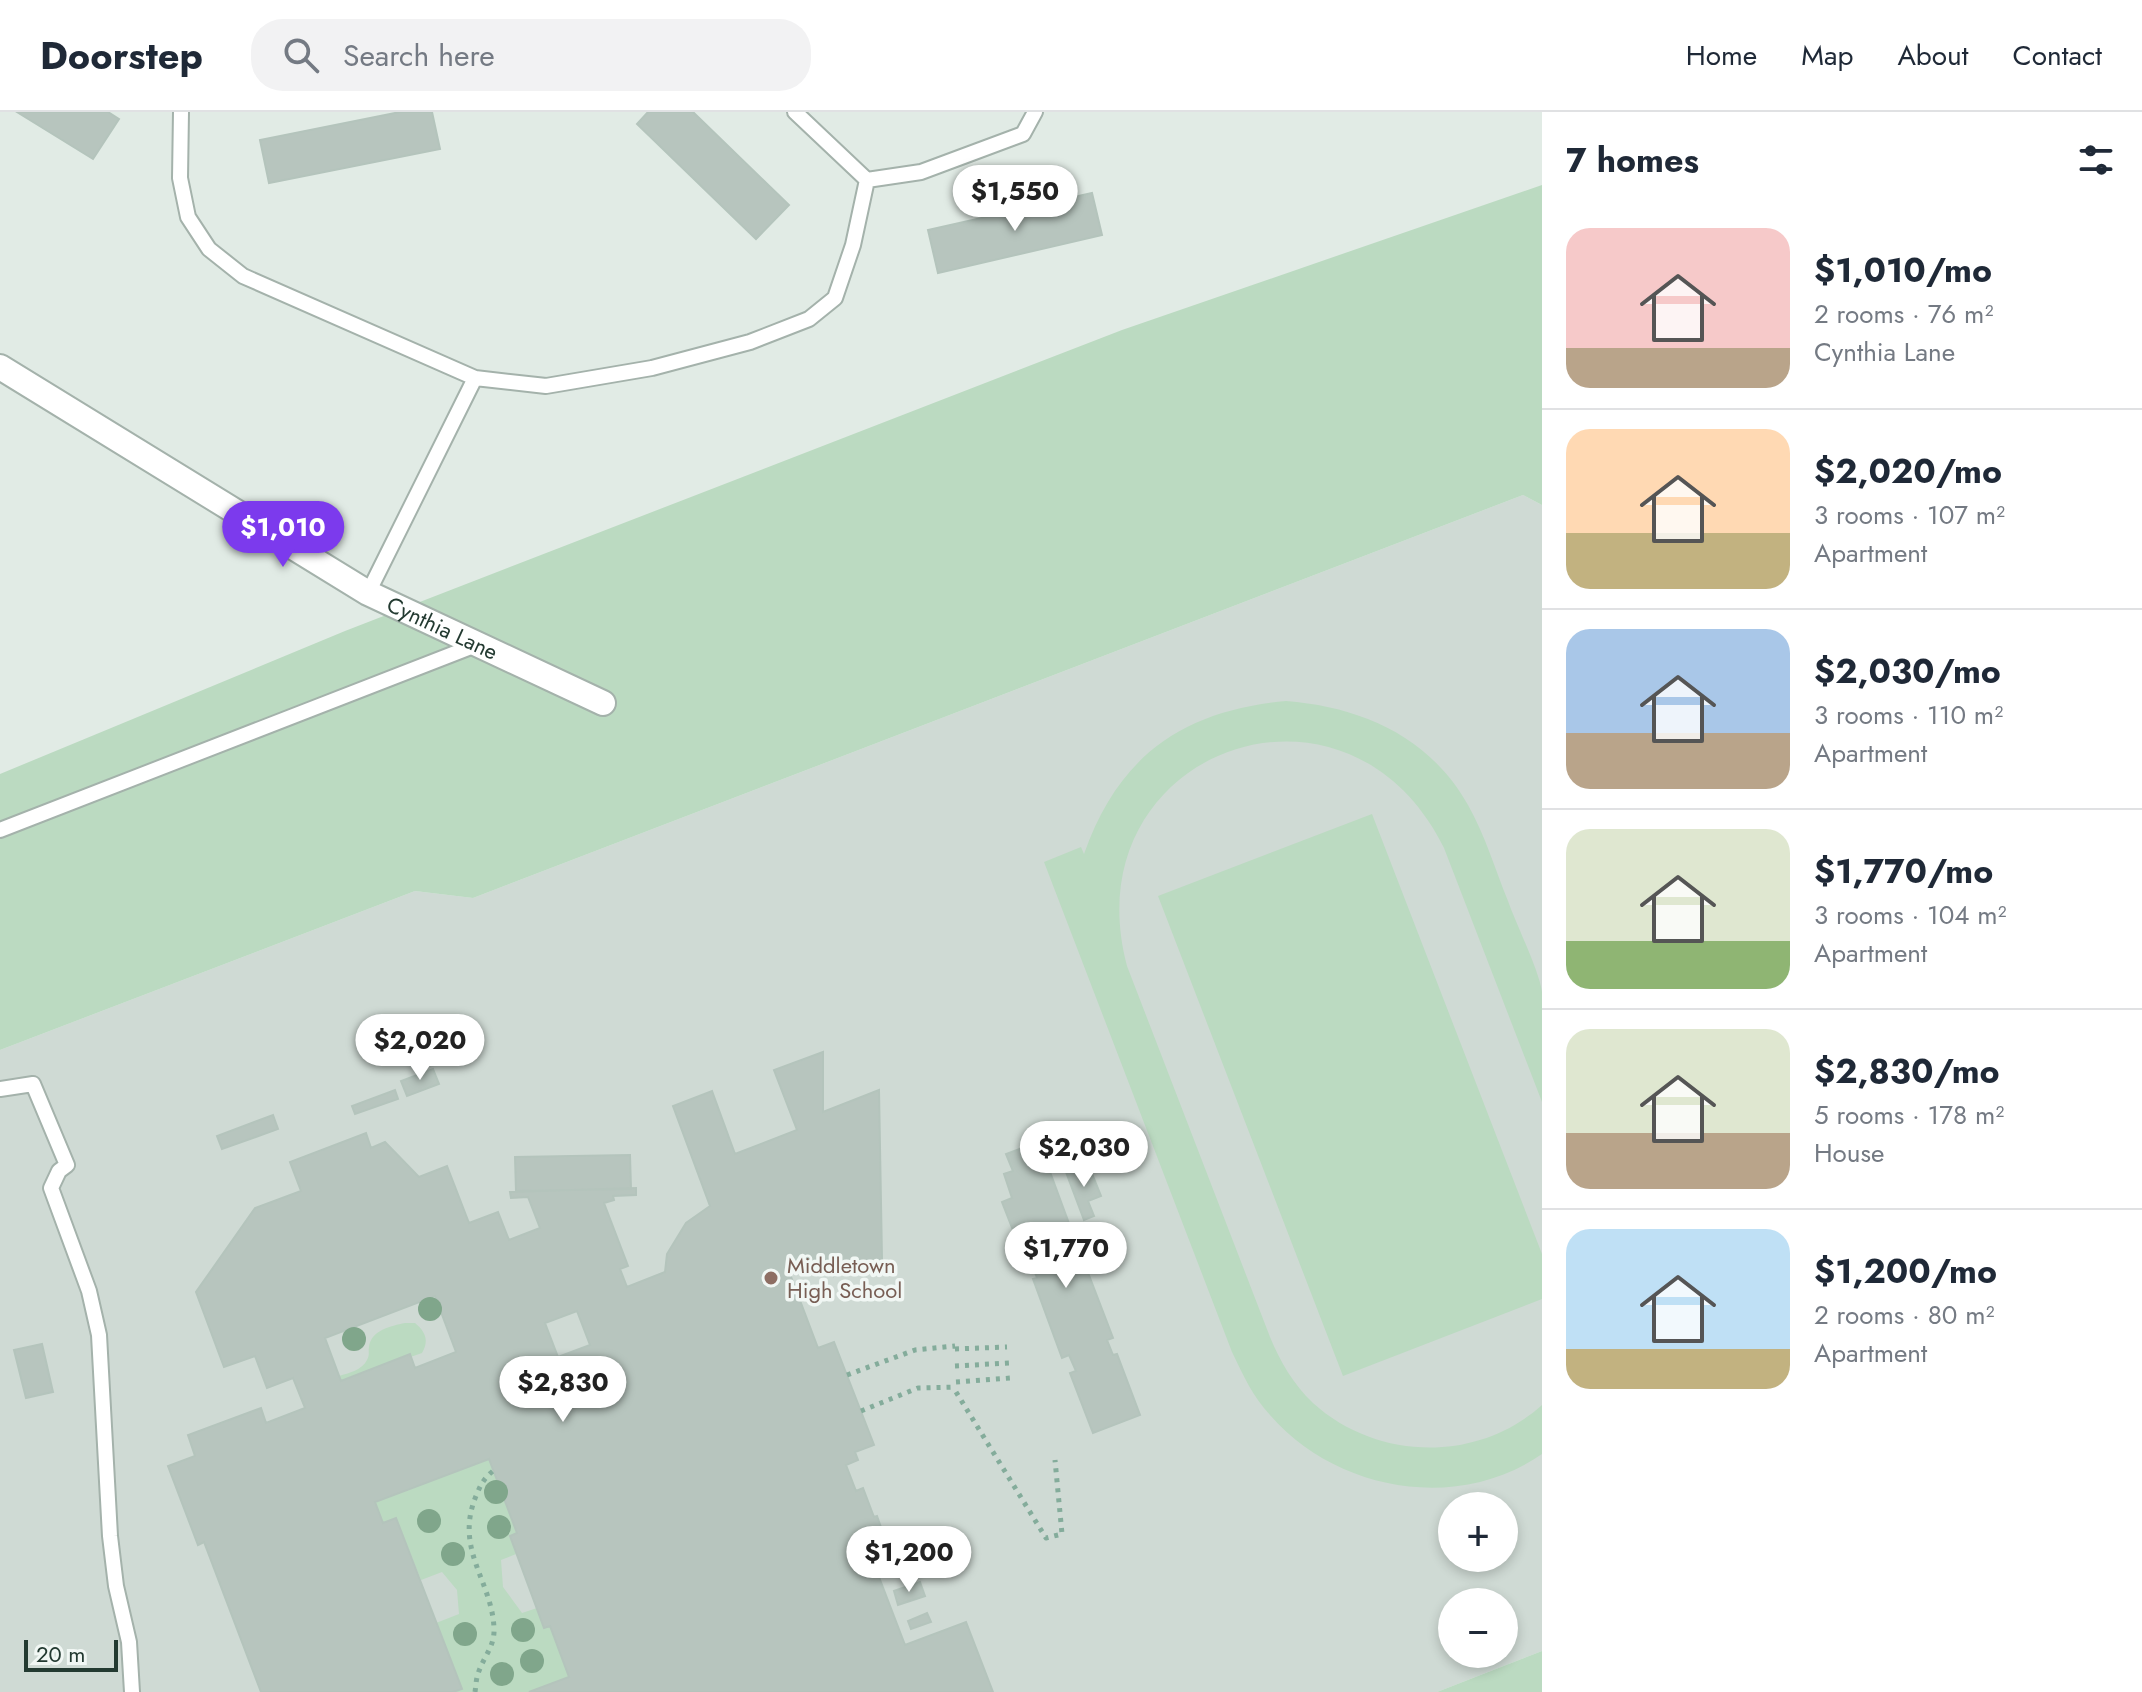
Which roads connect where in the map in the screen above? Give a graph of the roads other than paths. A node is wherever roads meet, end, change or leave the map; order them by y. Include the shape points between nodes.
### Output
1 (181, 112) edge
2 (795, 112) edge
3 (1035, 112) edge
4 (867, 180) junction
5 (0, 367) edge
6 (475, 378) junction
7 (368, 593) junction
8 (477, 644) junction
9 (603, 703) dead end
10 (0, 830) edge
11 (0, 1089) edge
12 (132, 1692) edge

1 - 6 lane via 180,178 188,217 209,249 243,276
2 - 4 lane
3 - 4 lane via 1023,134 921,172
4 - 6 lane via 835,298 809,319 750,342 652,368 546,386
5 - 7 street, Cynthia Lane
6 - 7 lane
7 - 8 street, Cynthia Lane
8 - 9 street, Cynthia Lane
8 - 10 lane
11 - 12 lane via 33,1084 67,1165 51,1188 89,1291 99,1335 110,1536 129,1642

